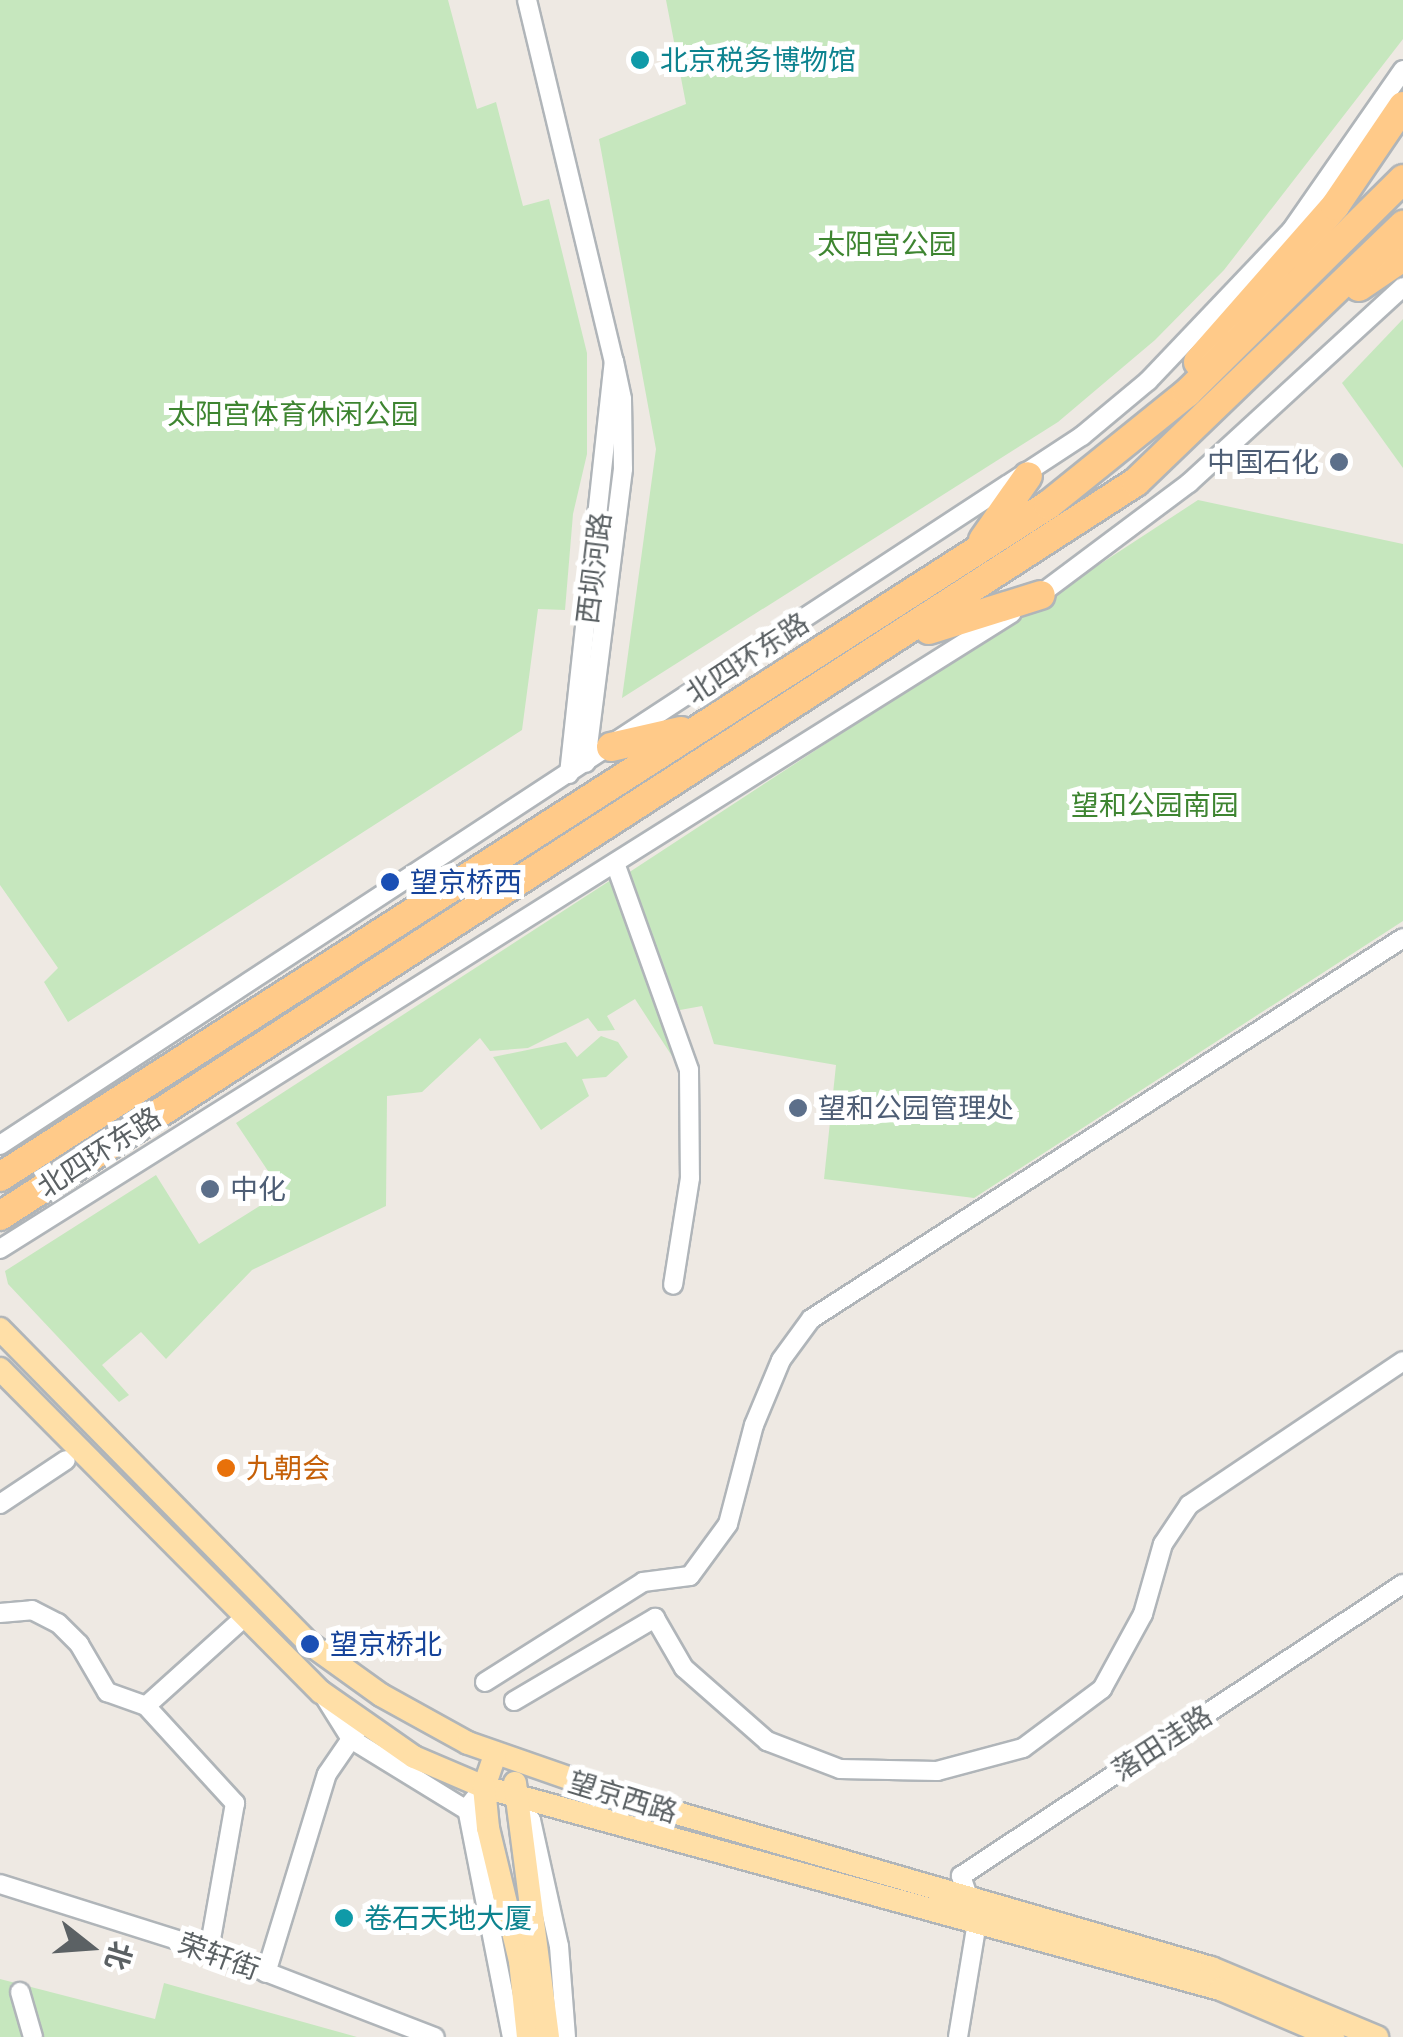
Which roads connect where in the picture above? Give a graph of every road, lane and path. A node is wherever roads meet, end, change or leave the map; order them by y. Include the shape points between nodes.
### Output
1 (528, 0) edge
2 (1403, 70) edge
3 (1403, 106) edge
4 (1403, 179) edge
5 (1403, 225) edge
6 (1403, 257) edge
7 (1403, 287) edge
8 (1312, 319) junction
9 (614, 362) junction
10 (1115, 456) junction
11 (1028, 476) junction
12 (976, 550) junction
13 (1041, 595) junction
14 (894, 641) junction
15 (702, 727) junction
16 (610, 747) junction
17 (586, 763) junction
18 (569, 774) junction
19 (615, 863) junction
20 (1403, 938) edge
21 (0, 1144) edge
22 (0, 1177) edge
23 (5, 1213) edge
24 (0, 1248) edge
25 (674, 1284) dead end
26 (0, 1329) edge
27 (1403, 1360) edge
28 (0, 1369) edge
29 (66, 1460) dead end
30 (0, 1504) edge
31 (1403, 1584) edge
32 (0, 1614) edge
33 (246, 1616) junction
34 (486, 1682) dead end
35 (514, 1701) dead end
36 (146, 1706) junction
37 (356, 1731) junction
38 (495, 1755) junction
39 (521, 1765) junction
40 (484, 1788) junction
41 (512, 1794) junction
42 (467, 1808) junction
43 (488, 1828) junction
44 (0, 1884) edge
45 (974, 1911) junction
46 (209, 1950) junction
47 (266, 1972) junction
48 (20, 1992) dead end
49 (1372, 2036) edge
50 (33, 2037) edge
51 (435, 2037) edge
52 (512, 2037) edge
53 (528, 2037) edge
54 (548, 2037) edge
55 (566, 2037) edge
56 (958, 2037) edge
57 (1333, 2037) edge

1 - 9 street, 西坝河路
2 - 11 street, 北四环东路 via 1291,230 1148,380
3 - 10 highway via 1334,206
4 - 10 highway, 北四环东路 via 1288,299
5 - 8 highway, 北四环东路
6 - 8 highway
7 - 13 street, 北四环东路 via 1188,483
8 - 14 highway, 北四环东路 via 1136,482
9 - 17 street, 西坝河路 via 624,469
9 - 18 street, 西坝河路
10 - 12 highway, 北四环东路
11 - 12 highway
11 - 16 street, 北四环东路
12 - 15 highway, 北四环东路
13 - 14 highway
13 - 19 street, 北四环东路
14 - 23 highway, 北四环东路
15 - 16 highway
15 - 22 highway, 北四环东路
16 - 17 street, 北四环东路
17 - 18 street, 北四环东路
18 - 21 street, 北四环东路
19 - 24 street, 北四环东路
19 - 25 street via 690,1070 690,1178
20 - 34 street via 811,1319 781,1360 754,1425 728,1524 690,1576 643,1582
26 - 38 main road, 望京西路 via 310,1644 381,1695
27 - 35 street via 1189,1504 1163,1544 1143,1614 1102,1689 1023,1748 937,1771 840,1770 767,1741 684,1668 656,1618
28 - 33 main road, 望京西路
29 - 30 street
31 - 45 street, 落田洼路 via 961,1876
32 - 36 street via 32,1610 58,1622 107,1692
33 - 36 street
33 - 37 main road, 望京西路
36 - 46 street via 235,1802
37 - 40 main road, 望京西路
37 - 42 street
37 - 47 street via 327,1774
38 - 39 main road, 望京西路
38 - 40 main road
39 - 41 main road
39 - 45 main road, 望京西路
40 - 41 main road, 望京西路
40 - 42 street
40 - 43 main road
41 - 45 main road, 望京西路
41 - 54 main road via 544,1968
41 - 55 street via 531,1820 555,1927
42 - 43 street
42 - 52 street
43 - 53 main road via 520,1961
44 - 46 street, 荣轩街
45 - 49 main road, 望京西路 via 1211,1968
45 - 56 street
45 - 57 main road, 望京西路 via 1220,1988
46 - 47 street, 荣轩街
47 - 51 street, 荣轩街
48 - 50 street

